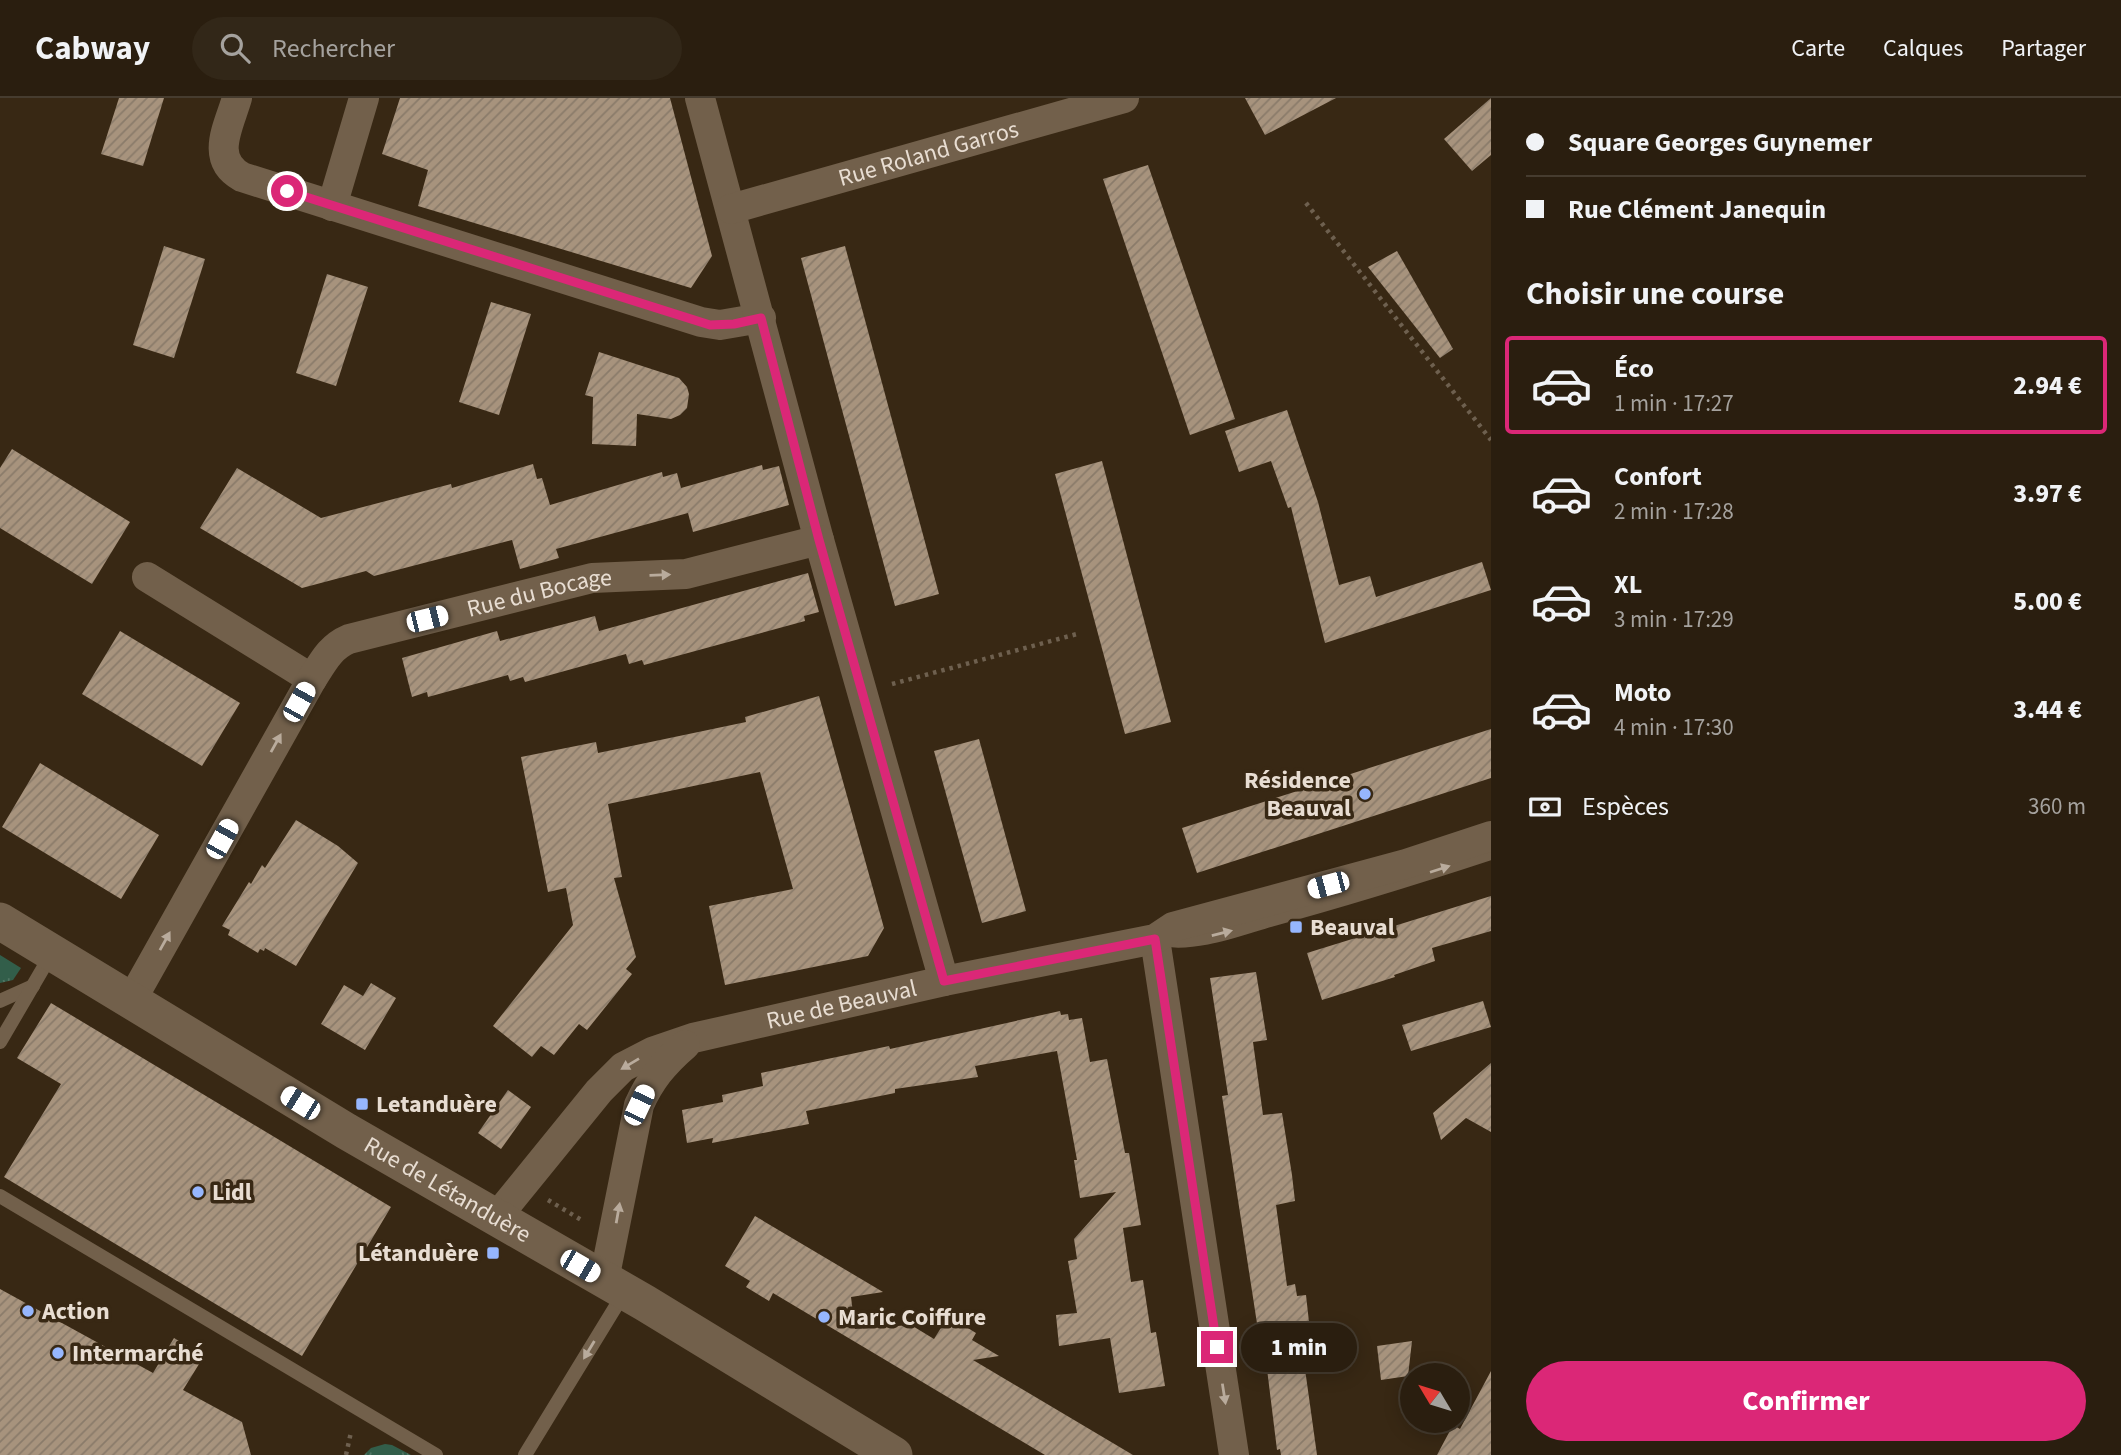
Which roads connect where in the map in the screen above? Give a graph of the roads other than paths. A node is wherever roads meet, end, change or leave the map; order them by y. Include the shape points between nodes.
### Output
1 (237, 98) edge
2 (364, 98) edge
3 (700, 98) edge
4 (1124, 98) edge
5 (332, 206) junction
6 (730, 209) junction
7 (761, 318) junction
8 (819, 540) junction
9 (147, 577) dead end
10 (312, 679) junction
11 (1491, 836) edge
12 (1491, 853) edge
13 (0, 921) edge
14 (1155, 939) junction
15 (52, 953) junction
16 (944, 981) junction
17 (33, 986) junction
18 (0, 1001) edge
19 (131, 1001) junction
20 (693, 1038) junction
21 (0, 1042) edge
22 (0, 1196) edge
23 (495, 1219) junction
24 (614, 1286) junction
25 (436, 1455) edge
26 (524, 1455) edge
27 (894, 1455) edge
28 (1234, 1455) edge

1 - 5 street via 223,146 228,166 242,177
2 - 5 street
3 - 6 street
4 - 6 street, Rue Roland Garros
5 - 7 street via 710,325
6 - 7 street
7 - 8 street
10 -> 8 street, Rue du Bocage via 332,649 349,639 592,578 686,574
8 - 16 street
9 - 10 street
19 -> 10 street, Rue du Bocage
11 - 14 street, Rue de Beauval via 1173,928
14 -> 12 lane, Rue de Beauval via 1176,942 1217,934
13 - 15 street, Rue de Létanduère
14 - 16 street, Rue de Beauval
14 -> 28 street
15 - 17 lane
15 - 19 street, Rue de Létanduère
16 - 20 street, Rue de Beauval
17 - 18 lane
17 - 21 lane
19 - 23 street, Rue de Létanduère
20 -> 23 street, Rue de Beauval via 623,1067
24 -> 20 street, Rue de Beauval via 639,1105 660,1068
22 - 25 lane
23 - 24 street, Rue de Létanduère
24 -> 26 lane
24 - 27 street, Rue de Létanduère

